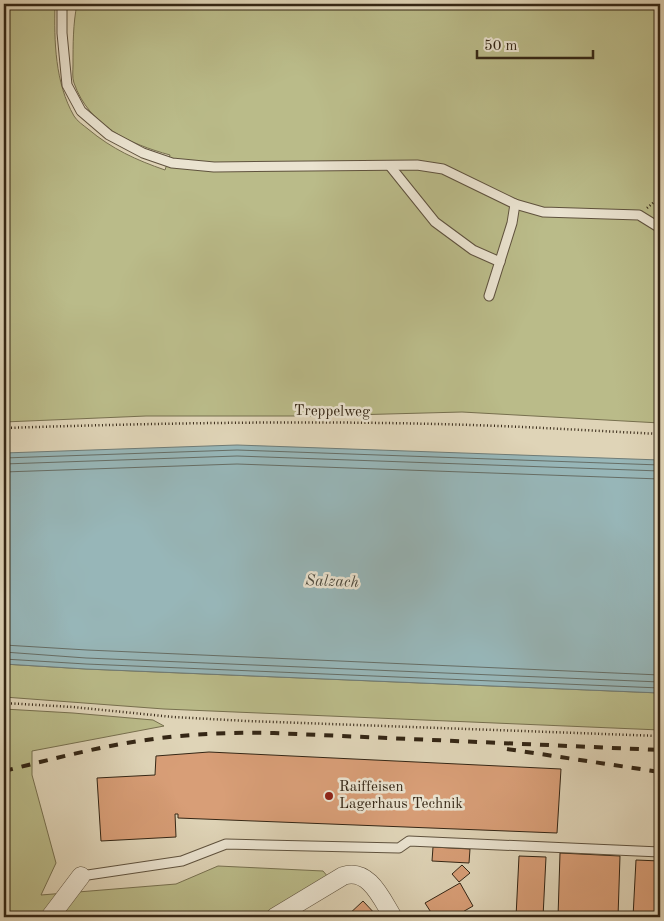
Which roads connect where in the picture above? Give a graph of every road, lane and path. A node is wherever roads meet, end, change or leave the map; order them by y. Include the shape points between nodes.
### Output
1 (62, 4) edge
2 (390, 166) junction
3 (515, 204) junction
4 (660, 228) edge
5 (500, 262) junction
6 (489, 296) dead end
7 (4, 428) edge
8 (660, 434) edge
9 (4, 703) edge
10 (660, 736) edge
11 (660, 852) edge
12 (81, 876) joint
13 (50, 917) edge
14 (274, 917) edge
15 (393, 917) edge

1 - 2 lane via 68,85 81,111 109,135 142,153 172,163 214,167
2 - 3 lane via 443,169
2 - 5 lane via 435,222 473,250
3 - 4 lane via 543,212 638,215
3 - 5 lane
5 - 6 lane
7 - 8 path, Treppelweg via 146,423 305,423 472,425
9 - 10 path via 247,721
11 - 12 lane via 409,841 399,848 226,844 182,861
12 - 13 street
14 - 15 street via 351,874 372,884

